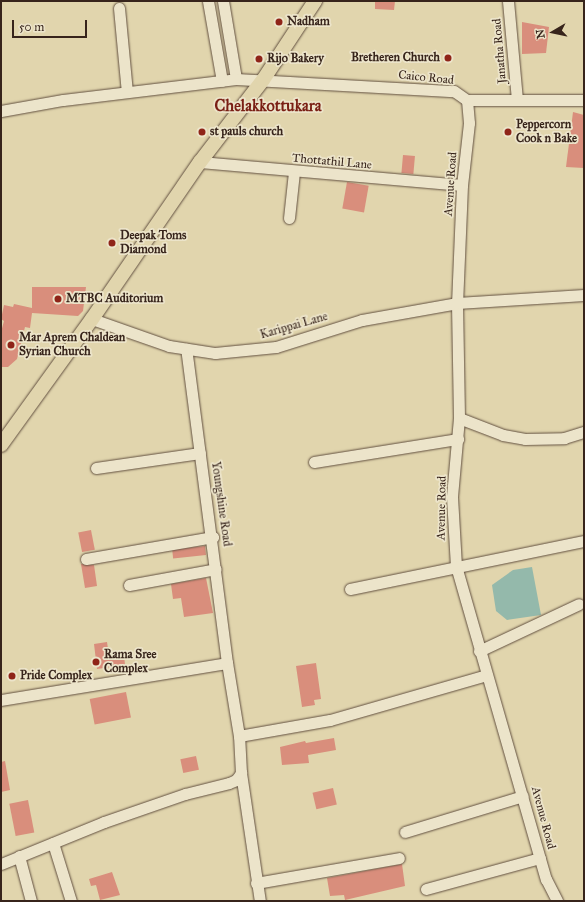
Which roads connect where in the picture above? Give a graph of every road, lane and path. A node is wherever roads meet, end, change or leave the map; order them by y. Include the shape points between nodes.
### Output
1 (208, 1) edge
2 (223, 1) edge
3 (315, 1) edge
4 (508, 1) edge
5 (119, 8) dead end
6 (236, 79) junction
7 (263, 80) junction
8 (222, 81) junction
9 (127, 92) junction
10 (517, 99) junction
11 (467, 100) junction
12 (584, 100) edge
13 (1, 111) edge
14 (200, 162) junction
15 (294, 172) junction
16 (462, 185) junction
17 (290, 218) dead end
18 (584, 295) edge
19 (457, 303) junction
20 (92, 319) junction
21 (186, 349) junction
22 (459, 418) junction
23 (584, 432) edge
24 (458, 439) junction
25 (1, 445) edge
26 (200, 453) junction
27 (314, 462) dead end
28 (96, 468) dead end
29 (212, 537) junction
30 (584, 541) edge
31 (86, 559) dead end
32 (456, 566) junction
33 (216, 569) junction
34 (129, 585) dead end
35 (350, 589) dead end
36 (579, 604) dead end
37 (479, 651) junction
38 (227, 663) junction
39 (487, 675) junction
40 (1, 700) edge
41 (239, 736) junction
42 (241, 772) junction
43 (523, 796) junction
44 (405, 832) dead end
45 (53, 843) junction
46 (19, 856) junction
47 (399, 858) dead end
48 (540, 858) junction
49 (1, 864) edge
50 (256, 883) junction
51 (426, 889) dead end
52 (31, 901) edge
53 (70, 901) edge
54 (260, 901) edge
55 (557, 901) edge

1 - 8 street
2 - 6 street
3 - 7 main road
4 - 10 street, Janatha Road
5 - 9 street
6 - 7 street, Caico Road
6 - 8 street, Caico Road
7 - 11 street, Caico Road via 454,91
7 - 14 main road
8 - 9 street, Caico Road
9 - 13 street, Caico Road
10 - 11 street, Caico Road
10 - 12 street, Caico Road
11 - 16 street, Avenue Road via 468,123
14 - 15 street, Thottathil Lane
14 - 20 main road
15 - 16 street, Thottathil Lane
15 - 17 street
16 - 19 street, Avenue Road
18 - 19 street, Karippai Lane
19 - 21 street, Karippai Lane via 362,320 276,347 215,353
19 - 22 street, Avenue Road
20 - 21 street, Karippai Lane via 127,333
20 - 25 main road
21 - 26 street, Youngshine Road
22 - 23 street via 503,435 525,439 564,438
22 - 24 street, Avenue Road
24 - 27 street
24 - 32 street, Avenue Road via 452,498
26 - 28 street
26 - 29 street, Youngshine Road
29 - 31 street
29 - 33 street, Youngshine Road
30 - 32 street
32 - 35 street
32 - 37 street, Avenue Road
33 - 34 street
33 - 38 street, Youngshine Road
36 - 37 street
37 - 39 street, Avenue Road
38 - 40 street
38 - 41 street, Youngshine Road
39 - 41 street via 330,720
39 - 43 street, Avenue Road
41 - 42 street, Youngshine Road
42 - 45 street via 236,780 229,783 177,797
42 - 50 street, Youngshine Road
43 - 44 street
43 - 48 street, Avenue Road
45 - 46 street
45 - 53 street
46 - 49 street
46 - 52 street
47 - 50 street
48 - 51 street
48 - 55 street, Avenue Road
50 - 54 street, Youngshine Road

